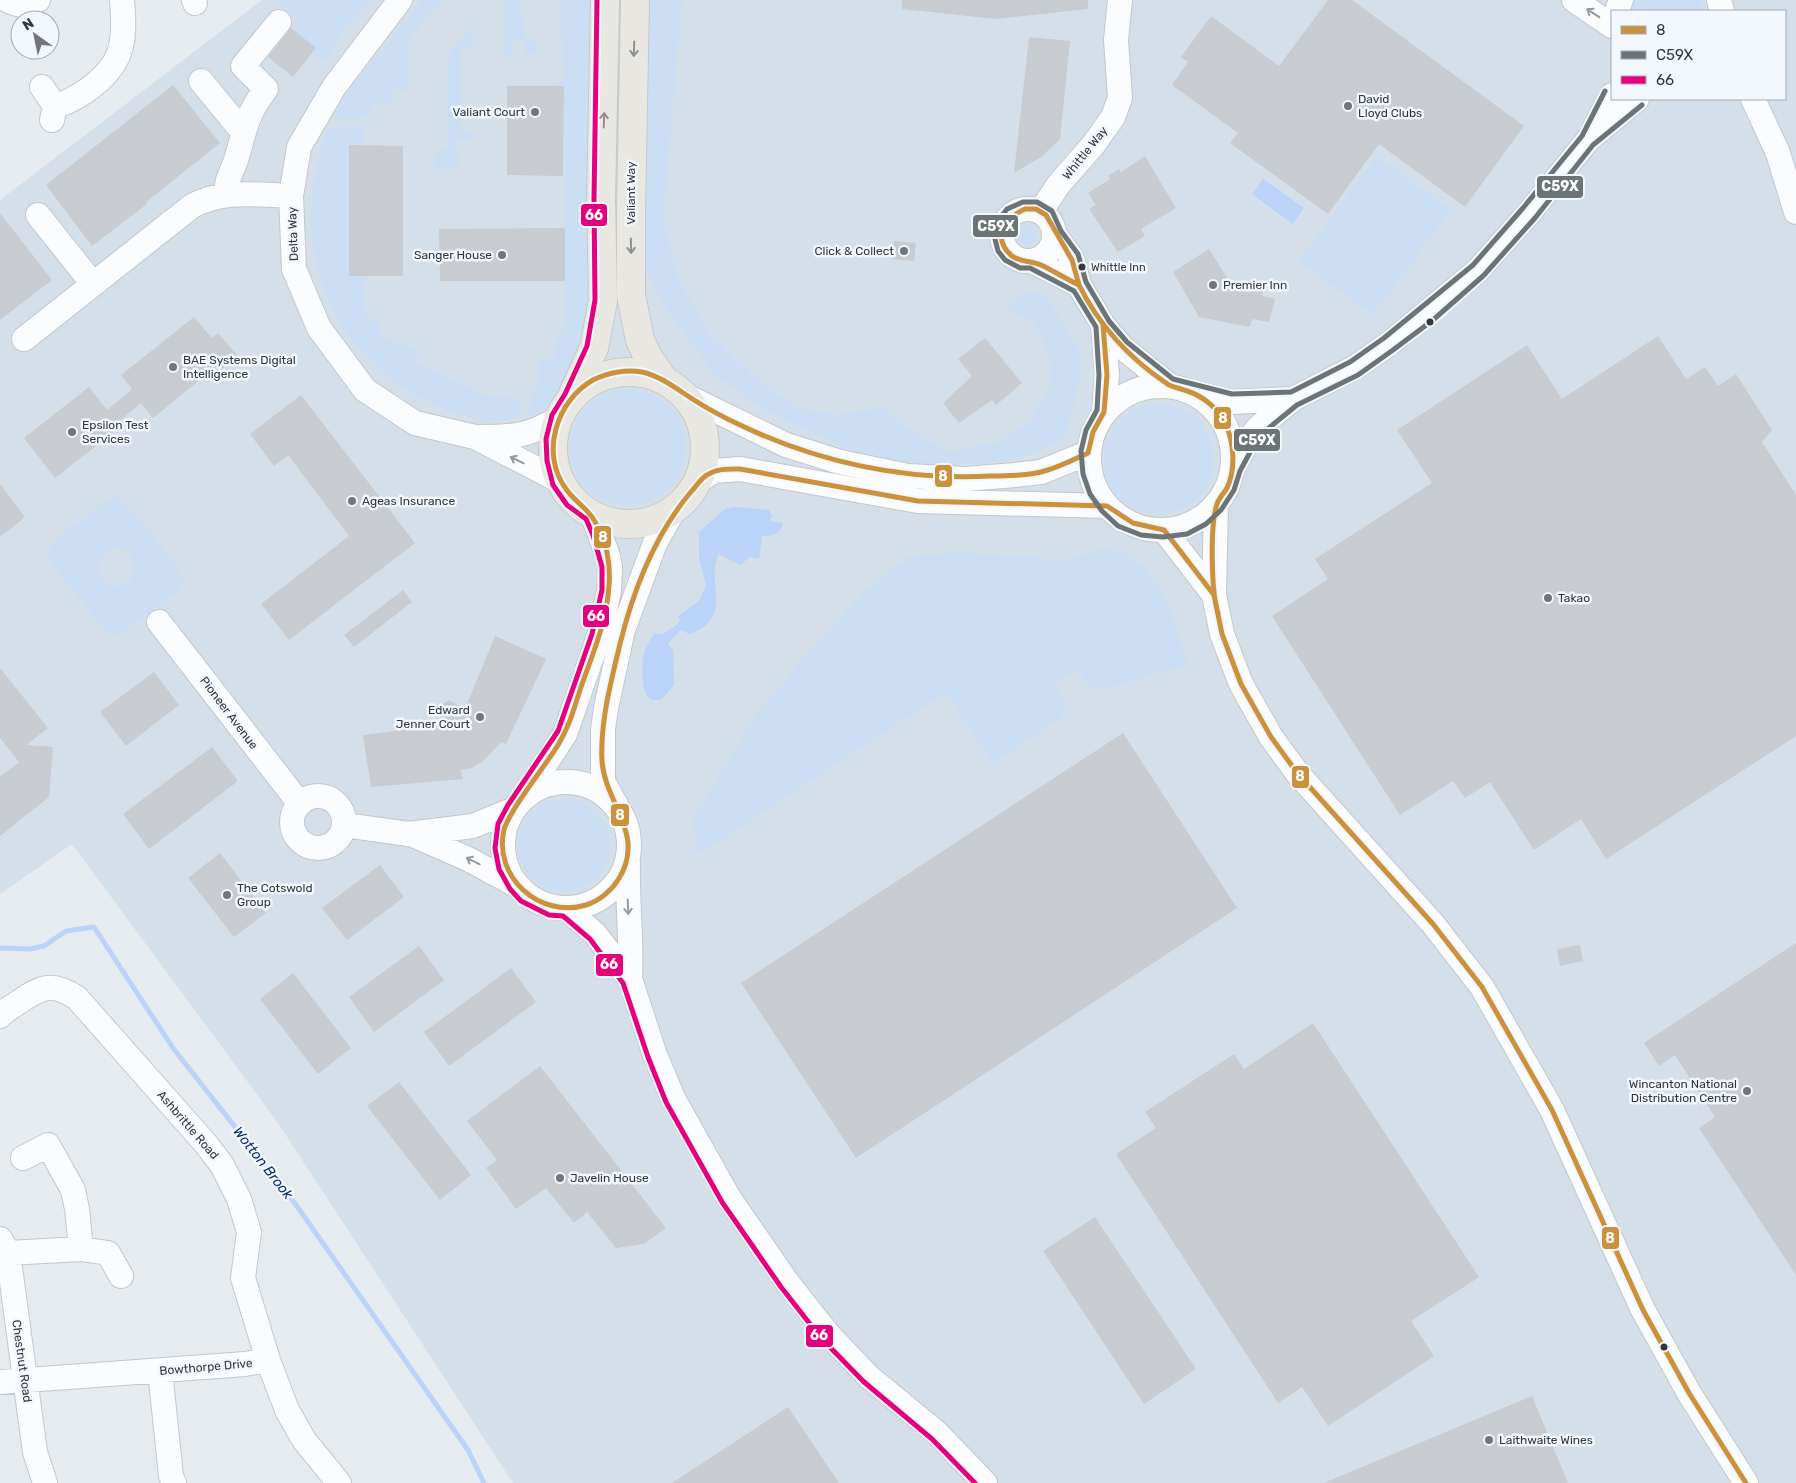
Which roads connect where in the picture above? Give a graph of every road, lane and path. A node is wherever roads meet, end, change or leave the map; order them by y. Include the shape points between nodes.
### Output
1 (7, 0) edge
2 (38, 0) edge
3 (122, 0) edge
4 (400, 0) edge
5 (605, 0) edge
6 (635, 0) edge
7 (1120, 0) edge
8 (1574, 0) edge
9 (278, 22) dead end
10 (1611, 25) edge
11 (201, 81) dead end
12 (1611, 97) edge
13 (1636, 100) edge
14 (1753, 100) edge
15 (50, 104) dead end
16 (243, 132) junction
17 (1588, 140) junction
18 (227, 193) junction
19 (291, 196) junction
20 (1040, 212) junction
21 (1796, 212) edge
22 (38, 215) dead end
23 (1054, 234) junction
24 (1032, 261) junction
25 (93, 284) junction
26 (1079, 285) junction
27 (1103, 325) junction
28 (24, 340) dead end
29 (1170, 386) junction
30 (674, 387) junction
31 (1193, 392) junction
32 (1292, 399) junction
33 (565, 408) junction
34 (1104, 412) junction
35 (474, 438) junction
36 (1088, 453) junction
37 (1233, 468) junction
38 (560, 481) junction
39 (697, 482) junction
40 (1216, 504) junction
41 (1107, 506) junction
42 (674, 510) junction
43 (592, 514) junction
44 (1164, 530) junction
45 (1214, 595) junction
46 (159, 622) dead end
47 (300, 804) junction
48 (518, 804) junction
49 (623, 817) junction
50 (344, 825) junction
51 (409, 834) junction
52 (628, 858) junction
53 (516, 885) junction
54 (566, 909) junction
55 (630, 979) junction
56 (0, 1016) edge
57 (23, 1158) dead end
58 (4, 1246) edge
59 (80, 1249) junction
60 (121, 1276) dead end
61 (268, 1360) junction
62 (160, 1371) junction
63 (24, 1381) junction
64 (0, 1382) edge
65 (45, 1483) edge
66 (174, 1483) edge
67 (339, 1483) edge
68 (985, 1483) edge
69 (1746, 1483) edge

1 - 2 street via 18,5
3 - 15 street via 122,45 113,68 78,96
4 - 19 street, Delta Way via 334,87 299,147
33 -> 5 main road via 594,348 603,301 601,200
6 -> 30 main road, Valiant Way via 631,295 640,340 648,357
7 - 20 street, Whittle Way via 1116,40 1120,98 1113,117
10 -> 8 street
9 - 16 street via 243,66 266,89 252,107
11 - 16 street
12 - 17 street
13 - 17 street
14 - 21 street via 1778,153
16 - 18 street via 225,185
17 - 32 street via 1478,270 1390,344 1354,368
18 - 19 street
18 - 25 street via 192,206
19 - 35 street, Delta Way via 294,269 319,328 365,390 415,422
20 - 23 street via 1050,221
20 - 24 street via 1018,210 1006,220 1001,235 1009,254 1022,261
22 - 25 street
23 - 24 street via 1050,249
23 - 26 street via 1072,258
24 - 26 street
25 - 28 street
26 - 27 street
27 - 29 street via 1122,347
27 - 34 street via 1107,375
29 - 31 street
29 - 34 street via 1145,387 1123,396
30 - 33 main road via 639,372 614,373 591,382
30 - 36 street via 786,445 840,462 908,476 966,479 1032,473 1062,465
30 - 39 main road via 702,423 706,443 704,463
31 - 32 street via 1231,402
31 - 37 street via 1212,405 1225,424 1233,445
32 - 37 street via 1259,426
33 - 35 street, Delta Way via 537,431 517,437
33 - 38 main road via 553,439
34 - 36 street via 1093,432
38 -> 35 street, Delta Way
36 - 41 street via 1096,490
37 - 40 street via 1227,488
38 - 43 main road via 573,500
39 - 41 street via 714,471 740,469 918,501
39 - 42 main road
40 - 44 street via 1202,518 1184,527
40 - 45 street
41 - 44 street via 1123,520
42 - 43 main road via 654,520 633,524 612,522
42 - 49 street via 655,543 623,630 606,708 603,781
43 - 48 street via 610,566 609,591 599,636 565,734
44 - 45 street
45 - 69 street via 1222,634 1241,684 1270,737 1298,774 1433,924 1482,987 1552,1110 1643,1310 1689,1393
46 - 47 street, Pioneer Avenue
47 - 50 street via 315,797 331,800 341,811
47 - 50 street via 293,816 293,831 309,847 324,848 332,844
48 - 49 street via 534,790 548,784 577,783 604,795
48 - 51 street via 473,826
48 - 53 street via 505,827 502,848 506,867
49 - 52 street via 628,830
50 - 51 street
53 -> 51 street via 468,859
52 - 54 street via 617,882 599,900 583,907
52 -> 55 street
53 - 54 street via 538,903
54 - 55 street via 595,934
55 - 68 street via 673,1098 728,1198 787,1282 827,1333 869,1377 937,1433
56 - 61 street, Ashbrittle Road via 36,990 51,987 65,990 77,998 206,1144 222,1166 242,1207 249,1232 243,1278
57 - 59 street via 48,1145 73,1190 78,1210
58 - 59 street
58 - 63 street, Chestnut Road
59 - 60 street via 108,1253
61 - 62 street, Bowthorpe Drive
61 - 67 street, Bowthorpe Drive via 287,1410 304,1440
62 - 63 street, Bowthorpe Drive
62 - 66 street
63 - 64 street, Bowthorpe Drive
63 - 65 street, Chestnut Road via 35,1452

